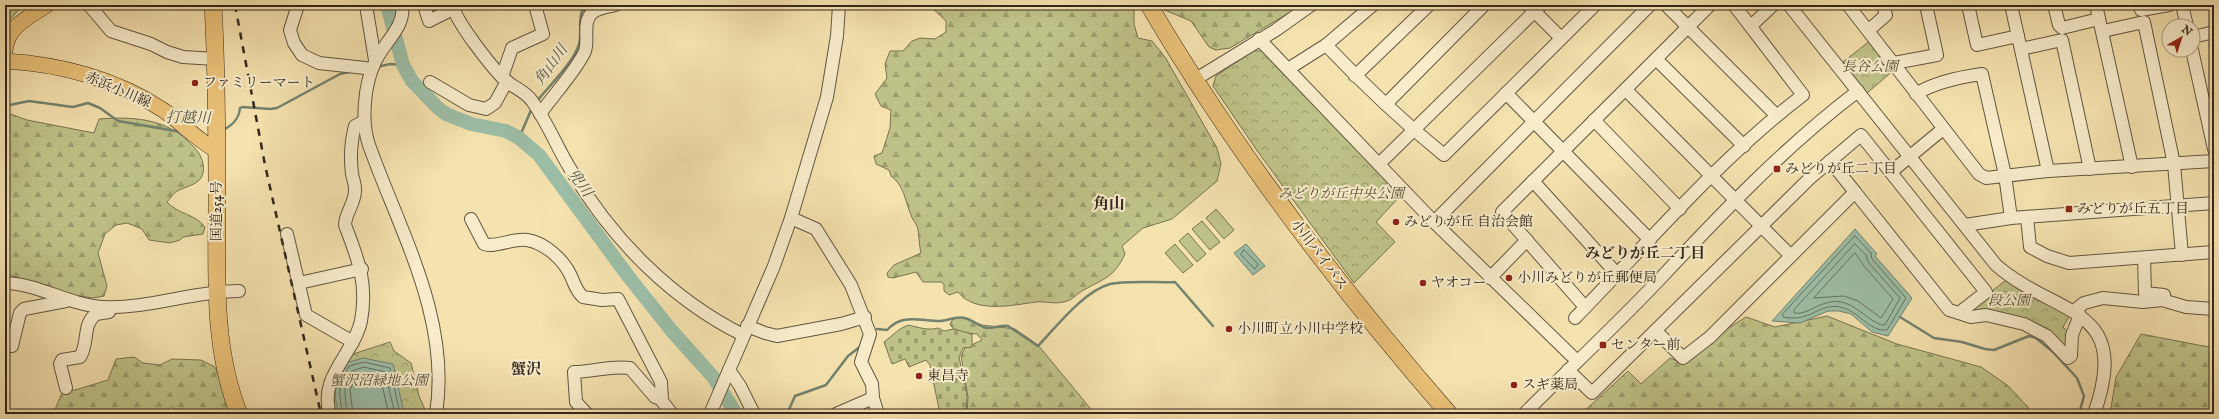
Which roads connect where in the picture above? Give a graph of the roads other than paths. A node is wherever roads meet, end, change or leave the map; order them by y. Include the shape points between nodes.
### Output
1 (47, 5) edge
2 (89, 5) edge
3 (213, 5) edge
4 (298, 5) edge
5 (366, 5) edge
6 (402, 5) edge
7 (424, 5) edge
8 (534, 5) edge
9 (615, 5) edge
10 (839, 5) edge
11 (1149, 5) edge
12 (1311, 5) edge
13 (1373, 5) edge
14 (1428, 5) edge
15 (1484, 5) edge
16 (1595, 5) edge
17 (1650, 5) edge
18 (1666, 5) edge
19 (1710, 5) edge
20 (1734, 5) edge
21 (1773, 5) edge
22 (1789, 5) edge
23 (1848, 5) edge
24 (1883, 5) edge
25 (1926, 5) edge
26 (1968, 5) edge
27 (2011, 5) edge
28 (2054, 5) edge
29 (2096, 5) edge
30 (2140, 5) edge
31 (2169, 5) edge
32 (2182, 5) edge
33 (453, 7) edge
34 (1534, 7) edge
35 (2185, 18) edge
36 (2101, 25) junction
37 (1689, 26) junction
38 (1751, 26) junction
39 (1868, 30) junction
40 (2214, 32) edge
41 (2201, 34) edge
42 (2018, 36) junction
43 (1561, 38) junction
44 (1259, 39) junction
45 (1326, 45) junction
46 (2021, 49) junction
47 (5, 51) edge
48 (2194, 58) edge
49 (216, 59) junction
50 (1656, 59) junction
51 (376, 60) junction
52 (5, 61) edge
53 (1894, 63) junction
54 (1288, 69) junction
55 (1355, 76) junction
56 (504, 79) junction
57 (1196, 79) junction
58 (430, 82) dead end
59 (1626, 90) junction
60 (1858, 91) junction
61 (1506, 93) junction
62 (1916, 94) junction
63 (1386, 104) junction
64 (540, 114) junction
65 (1776, 115) junction
66 (1534, 119) junction
67 (1594, 120) junction
68 (364, 121) junction
69 (1943, 129) junction
70 (1414, 131) junction
71 (217, 138) junction
72 (1744, 146) junction
73 (2214, 149) edge
74 (1563, 150) junction
75 (1910, 156) junction
76 (1830, 161) junction
77 (2214, 161) edge
78 (1379, 164) junction
79 (2174, 164) junction
80 (2132, 167) junction
81 (2090, 169) junction
82 (2048, 171) junction
83 (1891, 172) junction
84 (2005, 175) junction
85 (1712, 176) junction
86 (1533, 181) junction
87 (1855, 192) junction
88 (1735, 200) junction
89 (2214, 203) edge
90 (2178, 206) junction
91 (1680, 209) junction
92 (2028, 217) junction
93 (791, 218) junction
94 (2011, 218) junction
95 (471, 219) dead end
96 (1434, 222) junction
97 (1965, 225) junction
98 (1761, 228) junction
99 (287, 234) dead end
100 (1526, 240) junction
101 (1650, 240) junction
102 (2214, 252) edge
103 (1790, 255) junction
104 (2182, 255) junction
105 (2144, 258) junction
106 (362, 269) junction
107 (1617, 274) junction
108 (1490, 278) junction
109 (299, 283) junction
110 (5, 284) edge
111 (32, 288) junction
112 (218, 291) junction
113 (239, 291) dead end
114 (67, 300) junction
115 (2214, 303) edge
116 (28, 307) junction
117 (114, 307) junction
118 (1585, 307) junction
119 (2214, 309) edge
120 (1959, 313) junction
121 (2077, 313) junction
122 (865, 317) junction
123 (1575, 318) dead end
124 (745, 330) junction
125 (1656, 331) junction
126 (353, 342) junction
127 (12, 347) edge
128 (1576, 360) junction
129 (729, 370) junction
130 (1568, 370) junction
131 (66, 388) dead end
132 (872, 398) junction
133 (661, 399) junction
134 (712, 411) edge
135 (239, 414) edge
136 (330, 414) edge
137 (436, 414) edge
138 (586, 414) edge
139 (672, 414) edge
140 (754, 414) edge
141 (836, 414) edge
142 (878, 414) edge
143 (1449, 414) edge
144 (1524, 414) edge
145 (2094, 414) edge

1 - 47 main road via 12,30
2 - 49 street via 110,31 183,57
3 - 49 highway, 国道254号
4 - 51 street via 290,30 294,43 302,55 320,63 365,68
5 - 51 street
6 - 51 street via 403,15 399,24
7 - 33 street via 429,21
8 - 56 street via 543,34 512,48
9 - 64 street via 599,10 586,22 588,40 584,52
10 - 93 street via 837,36 826,104
11 - 57 highway, 小川バイパス
12 - 44 street
13 - 45 street
14 - 55 street
15 - 63 street
16 - 43 street
17 - 66 street
18 - 37 street
19 - 37 street
20 - 38 street
21 - 38 street
22 - 60 street
23 - 39 street
24 - 39 street via 1886,15
25 - 53 street via 1937,55
26 - 42 street via 1977,45
27 - 42 street
28 - 36 street via 2062,28
29 - 36 street
30 - 31 street via 2141,10
32 - 35 street
33 - 56 street via 459,22
34 - 43 street
34 - 70 street
36 - 79 street via 2144,22
36 - 80 street
37 - 50 street
37 - 65 street
38 - 65 street via 1803,95
39 - 53 street
40 - 41 street
42 - 46 street
43 - 61 street
44 - 54 street
44 - 57 street
45 - 54 street
45 - 55 street
46 - 81 street via 2062,40
46 - 82 street
48 - 73 street
49 - 71 highway, 国道254号
50 - 59 street
50 - 72 street
51 - 68 street
52 - 71 main road, 赤浜小川線 via 59,68 115,85
53 - 62 street
54 - 78 street
55 - 63 street
56 - 58 street via 495,103 486,110 469,105
56 - 64 street via 526,94
57 - 143 highway, 小川バイパス via 1258,174 1322,262
59 - 67 street
59 - 85 street
60 - 75 street
60 - 88 street via 1830,112
61 - 66 street
61 - 70 street via 1444,155
62 - 69 street
62 - 84 street via 1962,77 1982,74
63 - 70 street
64 - 124 street via 583,188 613,230 645,265 697,309
65 - 72 street
66 - 74 street
66 - 96 street
67 - 74 street
67 - 91 street
68 - 106 street via 355,126 353,135 351,155 355,189 352,205 345,220
68 - 137 street via 369,146 426,294 432,317 440,375
69 - 75 street
69 - 84 street via 1979,174 1986,178
70 - 78 street
71 - 112 highway, 国道254号
72 - 85 street
74 - 86 street
74 - 101 street
75 - 83 street
75 - 97 street
76 - 83 street via 1861,135
76 - 87 street
76 - 98 street
77 - 79 street
78 - 96 street
79 - 80 street
79 - 90 street
80 - 81 street
81 - 82 street
82 - 84 street
83 - 120 street via 1986,292
84 - 94 street
85 - 88 street
85 - 91 street
86 - 100 street via 1502,212
86 - 107 street
87 - 103 street
87 - 120 street via 1949,310
88 - 98 street
88 - 128 street
89 - 90 street
90 - 92 street
90 - 104 street
91 - 101 street
92 - 94 street
92 - 105 street via 2030,247 2047,256 2069,263
93 - 122 street via 816,228 822,236 851,285
93 - 124 street via 774,266
94 - 97 street
95 - 133 street via 484,244 493,245 519,240 533,242 553,253 563,263 583,297 618,299 661,382
96 - 108 street
97 - 121 street via 1996,265 2008,275
98 - 103 street
98 - 125 street
99 - 109 street
100 - 108 street
100 - 118 street
101 - 107 street
102 - 104 street
103 - 125 street via 1710,337 1683,358
104 - 105 street
105 - 115 street via 2145,293
106 - 109 street
106 - 126 street via 361,320
107 - 118 street
108 - 128 street
109 - 126 street via 306,314
110 - 111 street
111 - 114 street
111 - 116 street
112 - 113 street
112 - 117 street
112 - 135 highway, 国道254号 via 220,339
114 - 116 street
114 - 117 street via 84,305
116 - 127 street via 20,313
117 - 131 street via 108,313 92,316 88,322 85,346 80,357 62,360 60,364
118 - 123 street
119 - 121 street via 2186,307 2162,300 2143,302 2103,298 2084,303
120 - 121 street via 1971,317 1986,315 2024,324 2047,336 2068,358 2071,356 2072,334
121 - 145 street via 2099,337 2104,358 2104,383
122 - 124 street via 777,336
122 - 132 street via 870,334 861,362 872,384
124 - 129 street
125 - 130 street via 1592,393
126 - 136 street via 332,377 328,389
128 - 130 street
129 - 134 street
129 - 140 street
130 - 144 street
132 - 141 street
132 - 142 street
133 - 138 street via 655,397 630,368 615,366 574,372 576,402
133 - 139 street

